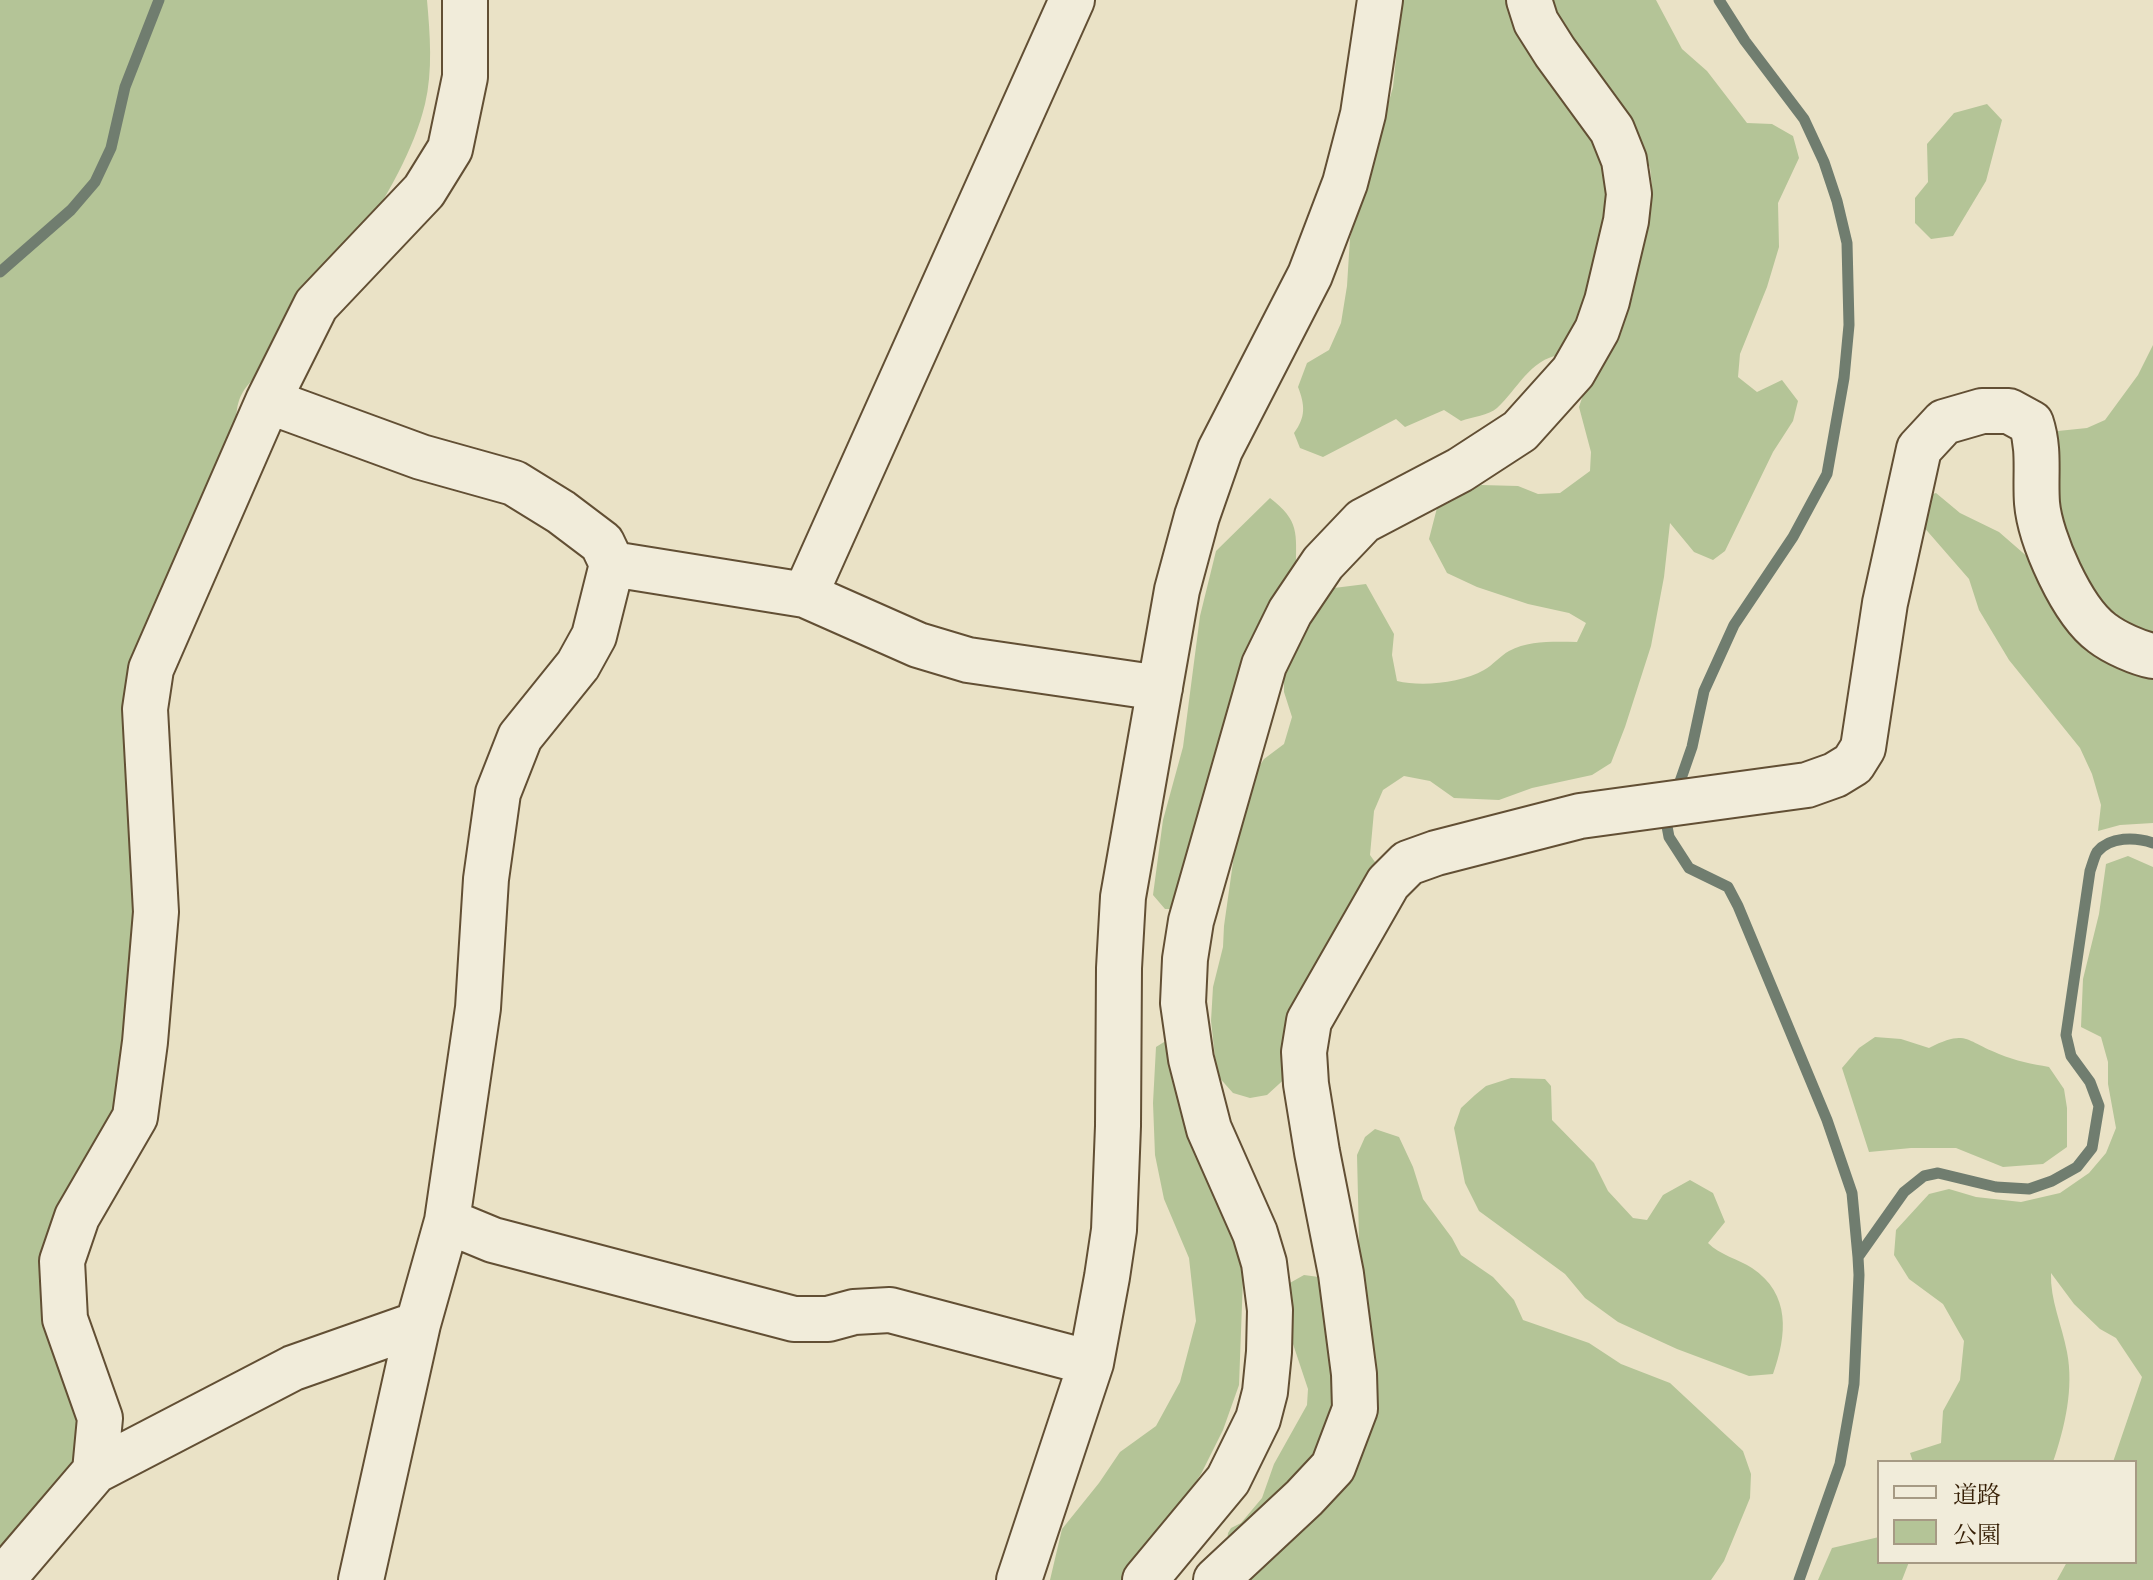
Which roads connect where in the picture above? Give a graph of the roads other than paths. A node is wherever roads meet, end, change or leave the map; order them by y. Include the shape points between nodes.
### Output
1 (465, 0) edge
2 (1072, 0) edge
3 (1380, 0) edge
4 (1529, 0) edge
5 (268, 401) junction
6 (612, 564) junction
7 (805, 595) junction
8 (2153, 656) edge
9 (1160, 688) junction
10 (447, 1221) junction
11 (418, 1324) junction
12 (1091, 1363) junction
13 (95, 1471) junction
14 (2, 1580) edge
15 (361, 1580) edge
16 (1019, 1580) edge
17 (1145, 1580) edge
18 (1216, 1580) edge

1 - 5 street via 465,77 450,149 424,191 316,305
2 - 7 street
3 - 9 street via 1363,114 1345,183 1310,275 1220,450 1177,590
4 - 17 street via 1536,22 1620,145 1629,194 1615,274 1597,330 1573,372 1544,407 1496,449 1363,521 1323,563 1290,612 1264,665 1191,921 1183,1003 1209,1129 1264,1263 1270,1310 1265,1392 1258,1419 1228,1480
5 - 6 street via 421,457 514,483 602,543
5 - 13 street via 151,669 145,709 156,912 135,1117 77,1217 62,1261 65,1319 100,1418
6 - 7 street
6 - 10 street via 594,636 578,665 520,737 498,793 478,1008
7 - 9 street via 918,645 968,660
8 - 18 street via 2102,633 2072,597 2051,557 2037,505 2037,441 2031,423 2009,411 1982,411 1944,422 1919,449 1885,603 1863,748 1853,764 1807,785 1580,816 1408,863 1388,883 1323,995 1309,1021 1304,1052 1341,1274 1355,1409 1333,1467
9 - 12 street via 1123,897 1114,1230
10 - 11 street
10 - 12 street via 493,1240 794,1319 890,1310
11 - 13 street via 293,1368
11 - 15 street
12 - 16 street
13 - 14 street

